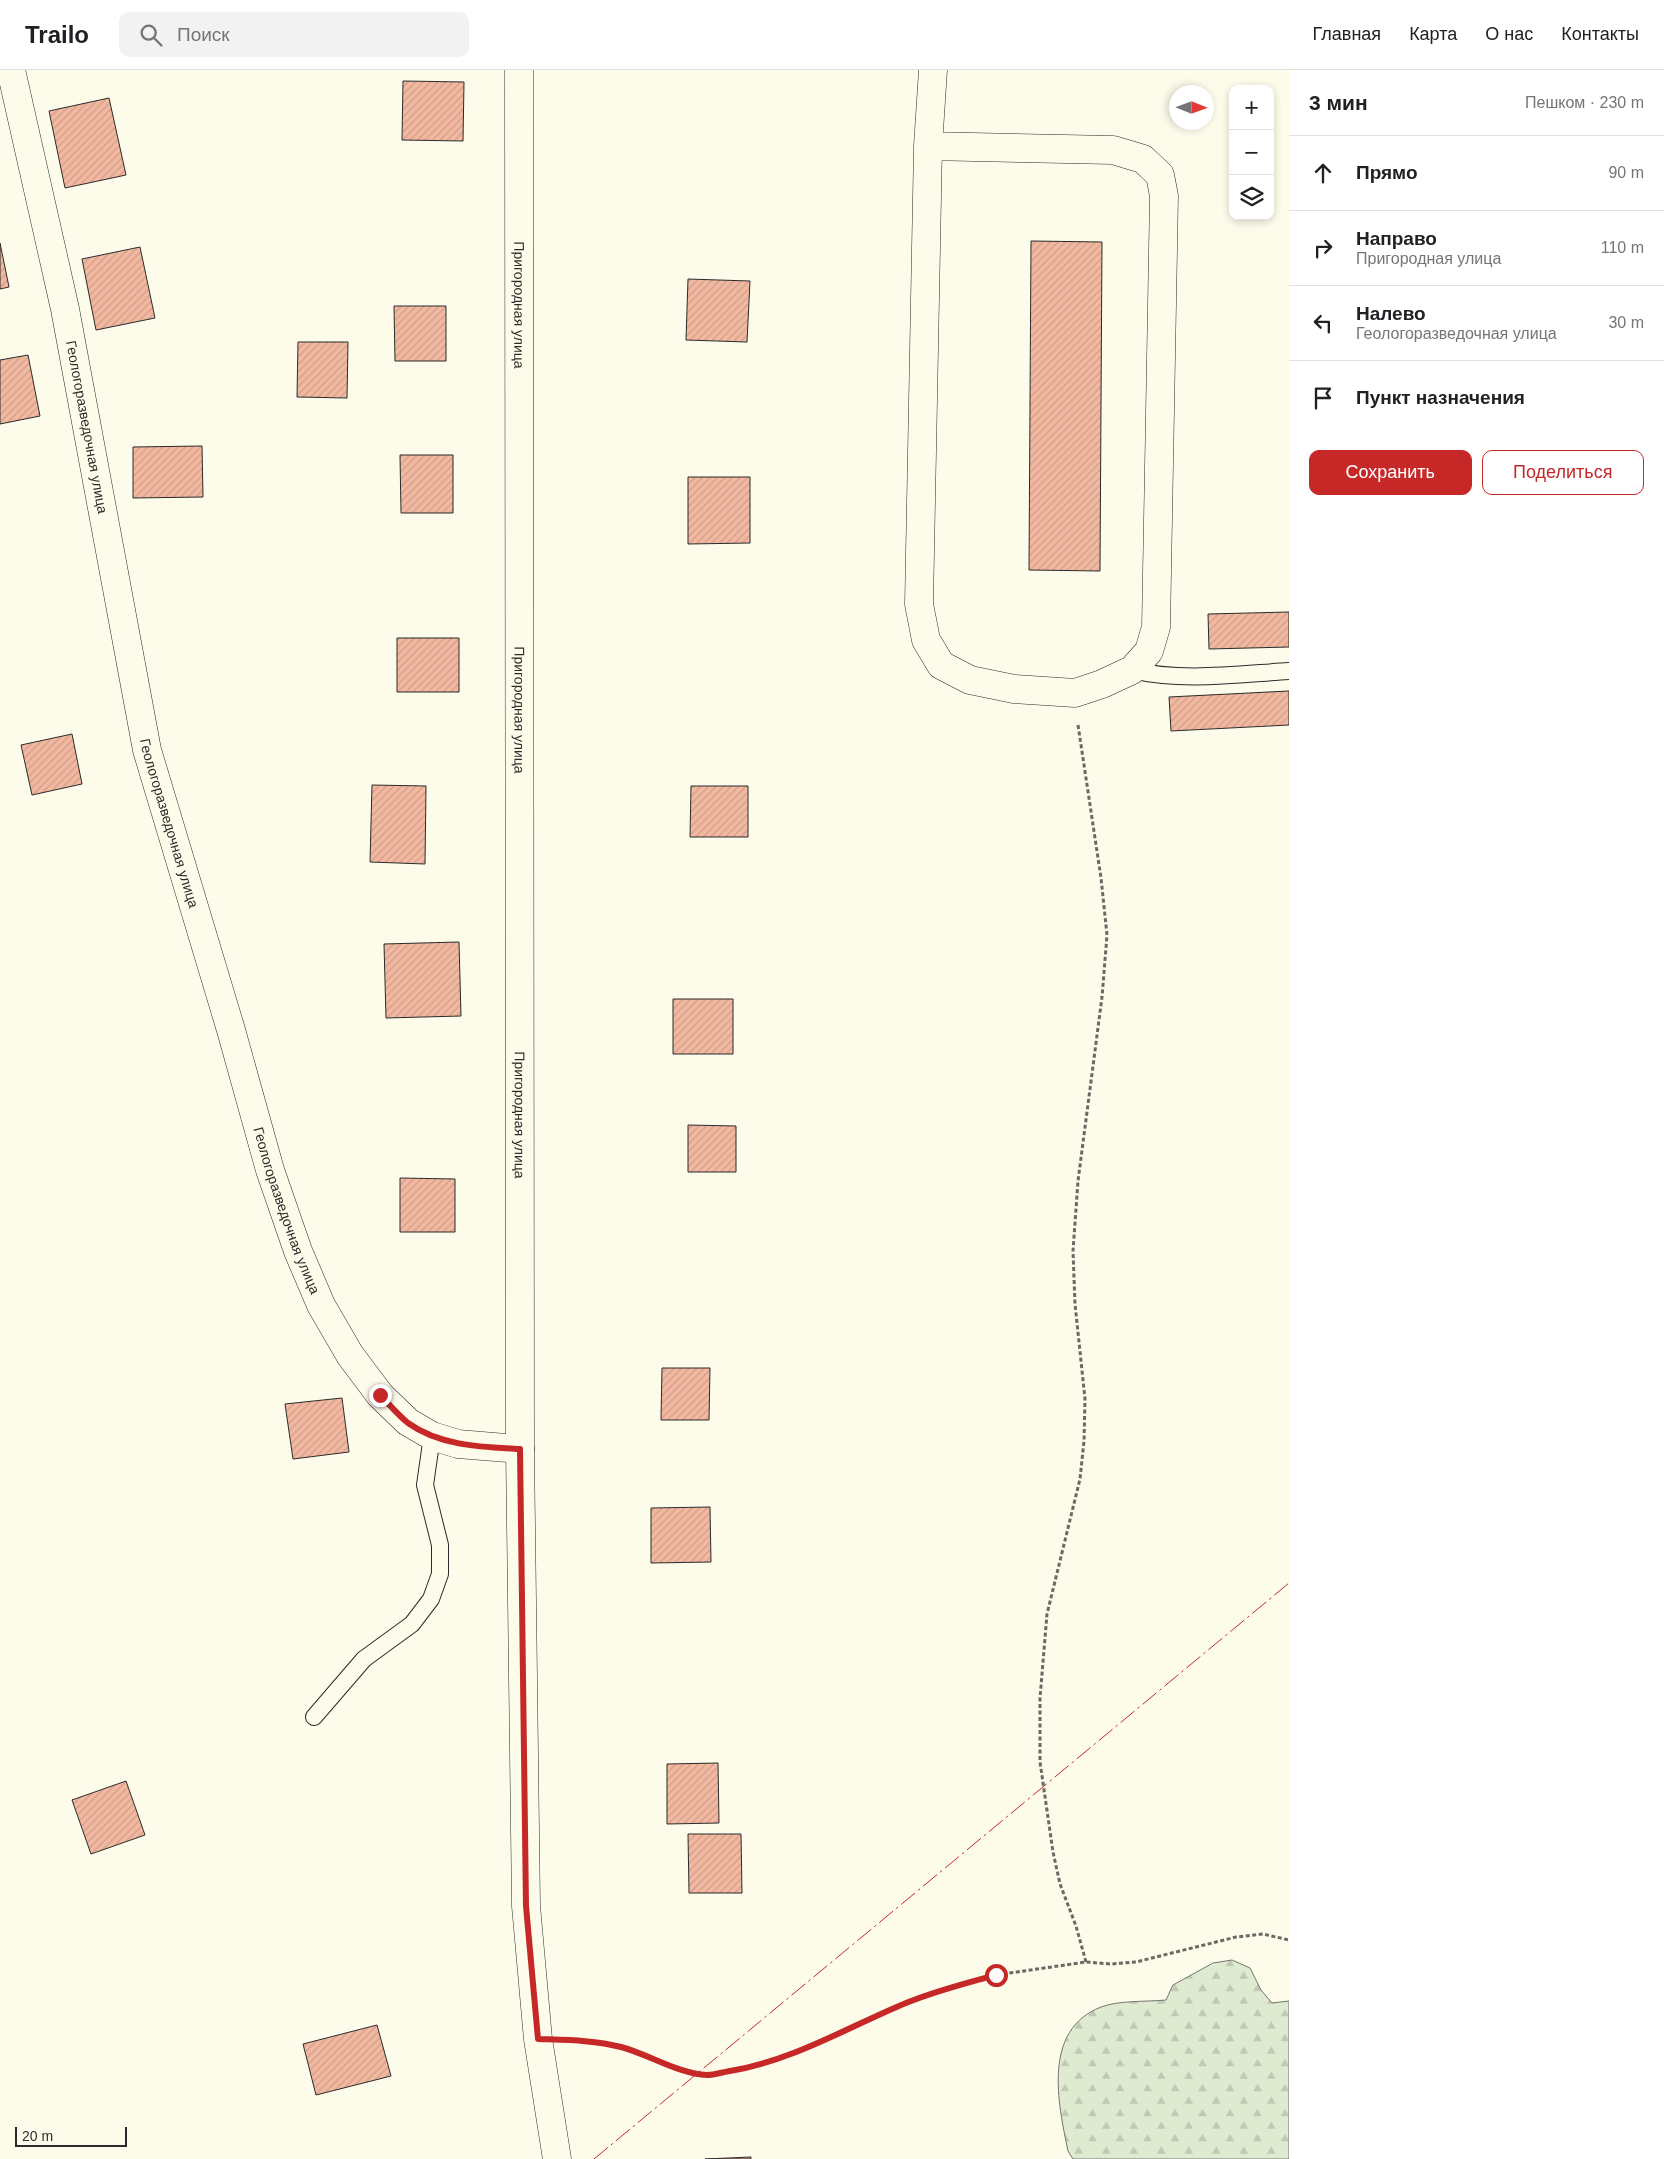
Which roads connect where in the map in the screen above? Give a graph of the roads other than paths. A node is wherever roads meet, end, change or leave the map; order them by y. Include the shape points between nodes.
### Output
1 (11, 70) edge
2 (519, 70) edge
3 (933, 70) edge
4 (928, 146) junction
5 (1132, 670) junction
6 (1289, 672) edge
7 (432, 1436) junction
8 (520, 1449) junction
9 (314, 1717) dead end
10 (557, 2159) edge

1 - 7 street, Геологоразведочная улица via 65,309 147,750 232,1030 270,1170 321,1306 350,1355 380,1395 408,1422
2 - 8 street, Пригородная улица
3 - 4 street
4 - 5 street via 919,604 926,640 941,665 970,680 1014,689 1075,693
4 - 5 street via 1113,150 1143,159 1160,174 1164,196 1156,627 1149,651
5 - 6 lane via 1154,676
7 - 8 street, Геологоразведочная улица via 458,1444
7 - 9 lane via 425,1485 440,1545 440,1574 431,1599 412,1624 364,1659
8 - 10 street, Пригородная улица via 526,1906 538,2039

